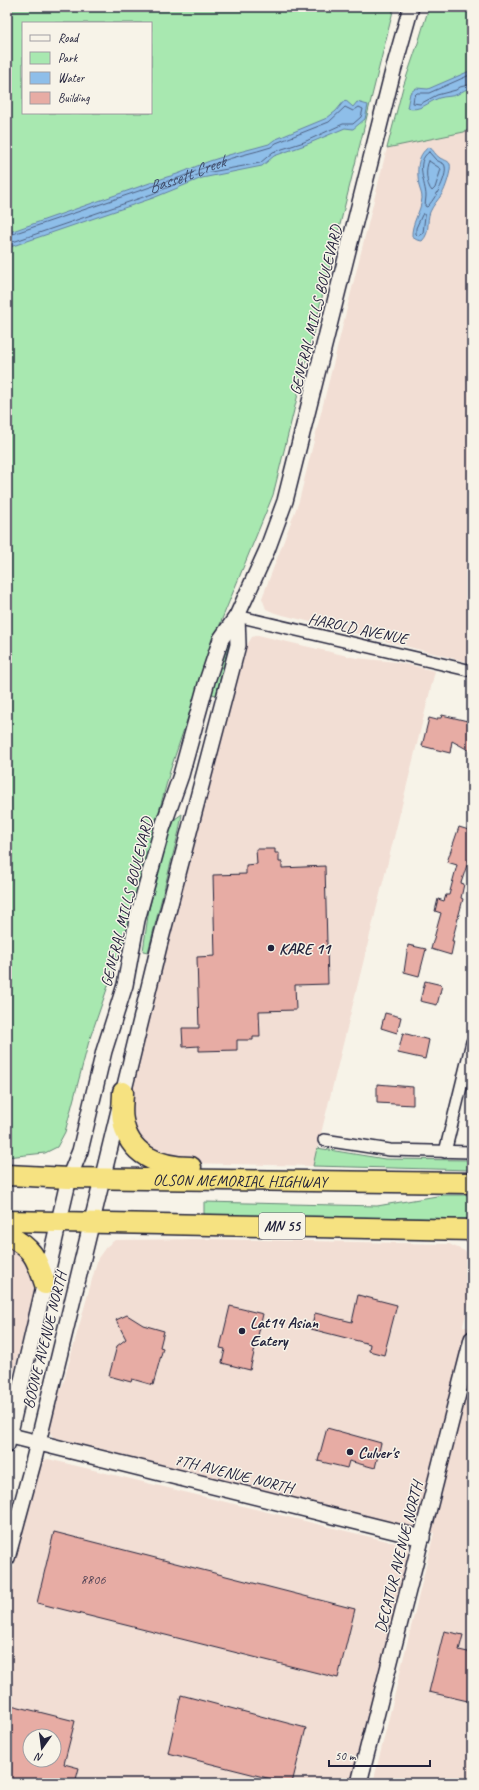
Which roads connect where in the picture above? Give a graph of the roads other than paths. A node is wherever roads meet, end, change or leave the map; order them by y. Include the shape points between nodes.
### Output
1 (412, 7) edge
2 (236, 616) junction
3 (472, 672) edge
4 (472, 1042) edge
5 (122, 1092) junction
6 (324, 1140) dead end
7 (445, 1152) junction
8 (472, 1152) edge
9 (7, 1175) edge
10 (102, 1177) junction
11 (69, 1178) junction
12 (339, 1181) junction
13 (472, 1183) edge
14 (7, 1221) edge
15 (60, 1223) junction
16 (91, 1224) junction
17 (472, 1230) edge
18 (7, 1235) edge
19 (45, 1284) junction
20 (472, 1339) edge
21 (8, 1438) edge
22 (37, 1442) junction
23 (422, 1538) junction
24 (7, 1558) edge
25 (359, 1783) edge

1 - 2 street, GENERAL MILLS BOULEVARD via 393,71 285,501 267,550
2 - 3 street, HAROLD AVENUE
2 - 5 street, GENERAL MILLS BOULEVARD via 238,645
2 - 11 street, GENERAL MILLS BOULEVARD via 221,640 213,660 181,775 162,829 137,920 125,985 104,1051 80,1151
4 - 7 street
5 - 10 street, GENERAL MILLS BOULEVARD
5 - 12 highway via 123,1120 127,1133 140,1152 156,1162 178,1167 280,1168
6 - 7 street via 390,1150
7 - 8 street
9 - 11 highway, OLSON MEMORIAL HIGHWAY
10 - 11 highway, OLSON MEMORIAL HIGHWAY
10 - 12 highway, OLSON MEMORIAL HIGHWAY
10 - 16 street, BOONE AVENUE NORTH
11 - 15 street, BOONE AVENUE NORTH
12 - 13 highway, OLSON MEMORIAL HIGHWAY
14 - 15 highway, MN 55
15 - 16 highway, MN 55
15 - 19 street, BOONE AVENUE NORTH
16 - 17 highway, MN 55
16 - 22 street, BOONE AVENUE NORTH
18 - 19 highway via 30,1250 37,1259
19 - 21 street, BOONE AVENUE NORTH
20 - 23 street, DECATUR AVENUE NORTH
21 - 22 street, 7TH AVENUE NORTH
22 - 23 street, 7TH AVENUE NORTH
22 - 24 street, BOONE AVENUE NORTH
23 - 25 street, DECATUR AVENUE NORTH

